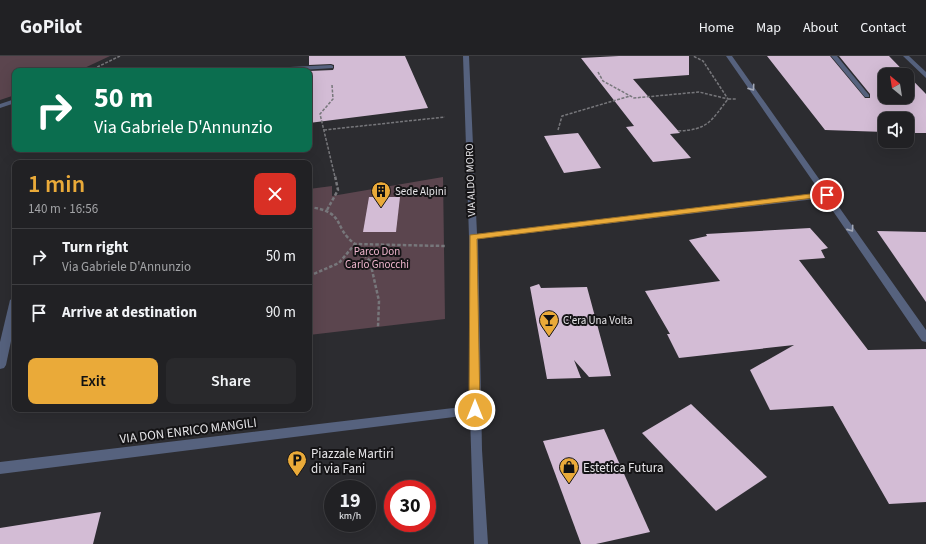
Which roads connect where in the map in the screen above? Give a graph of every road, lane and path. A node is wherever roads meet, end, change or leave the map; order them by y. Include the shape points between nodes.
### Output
1 (120, 56) edge
2 (466, 56) edge
3 (693, 56) edge
4 (730, 56) edge
5 (834, 56) edge
6 (906, 56) edge
7 (331, 67) joint
8 (95, 68) edge
9 (311, 68) edge
10 (598, 72) dead end
11 (926, 76) edge
12 (630, 95) junction
13 (867, 96) dead end
14 (759, 98) junction
15 (728, 99) junction
16 (12, 102) edge
17 (0, 106) edge
18 (445, 117) dead end
19 (324, 130) junction
20 (558, 130) dead end
21 (678, 131) dead end
22 (827, 195) junction
23 (312, 208) edge
24 (327, 210) junction
25 (473, 237) junction
26 (355, 244) junction
27 (445, 246) dead end
28 (312, 275) edge
29 (12, 313) edge
30 (378, 328) dead end
31 (926, 338) edge
32 (0, 366) edge
33 (475, 410) junction
34 (0, 468) edge
35 (481, 544) edge

1 - 8 path
2 - 25 street, VIA ALDO MORO
3 - 15 path via 703,60
4 -> 14 street
5 - 13 street
6 - 11 street
7 - 9 street
7 - 19 path via 333,99 320,114
10 - 12 path via 602,81
12 - 15 path via 634,98 699,92
12 - 20 path via 562,116
14 - 15 path
14 - 22 street
15 - 21 path via 705,127 694,131
16 - 17 street
18 - 19 path
19 - 24 path via 338,190
22 - 25 street
22 -> 31 street
23 - 24 path
24 - 26 path via 340,222 349,241
25 - 33 street, VIA ALDO MORO
26 - 27 path
26 - 28 path via 339,263
26 - 30 path via 370,261 379,301
29 - 32 street
33 - 34 street, VIA DON ENRICO MANGILI
33 - 35 street, VIA ALDO MORO

